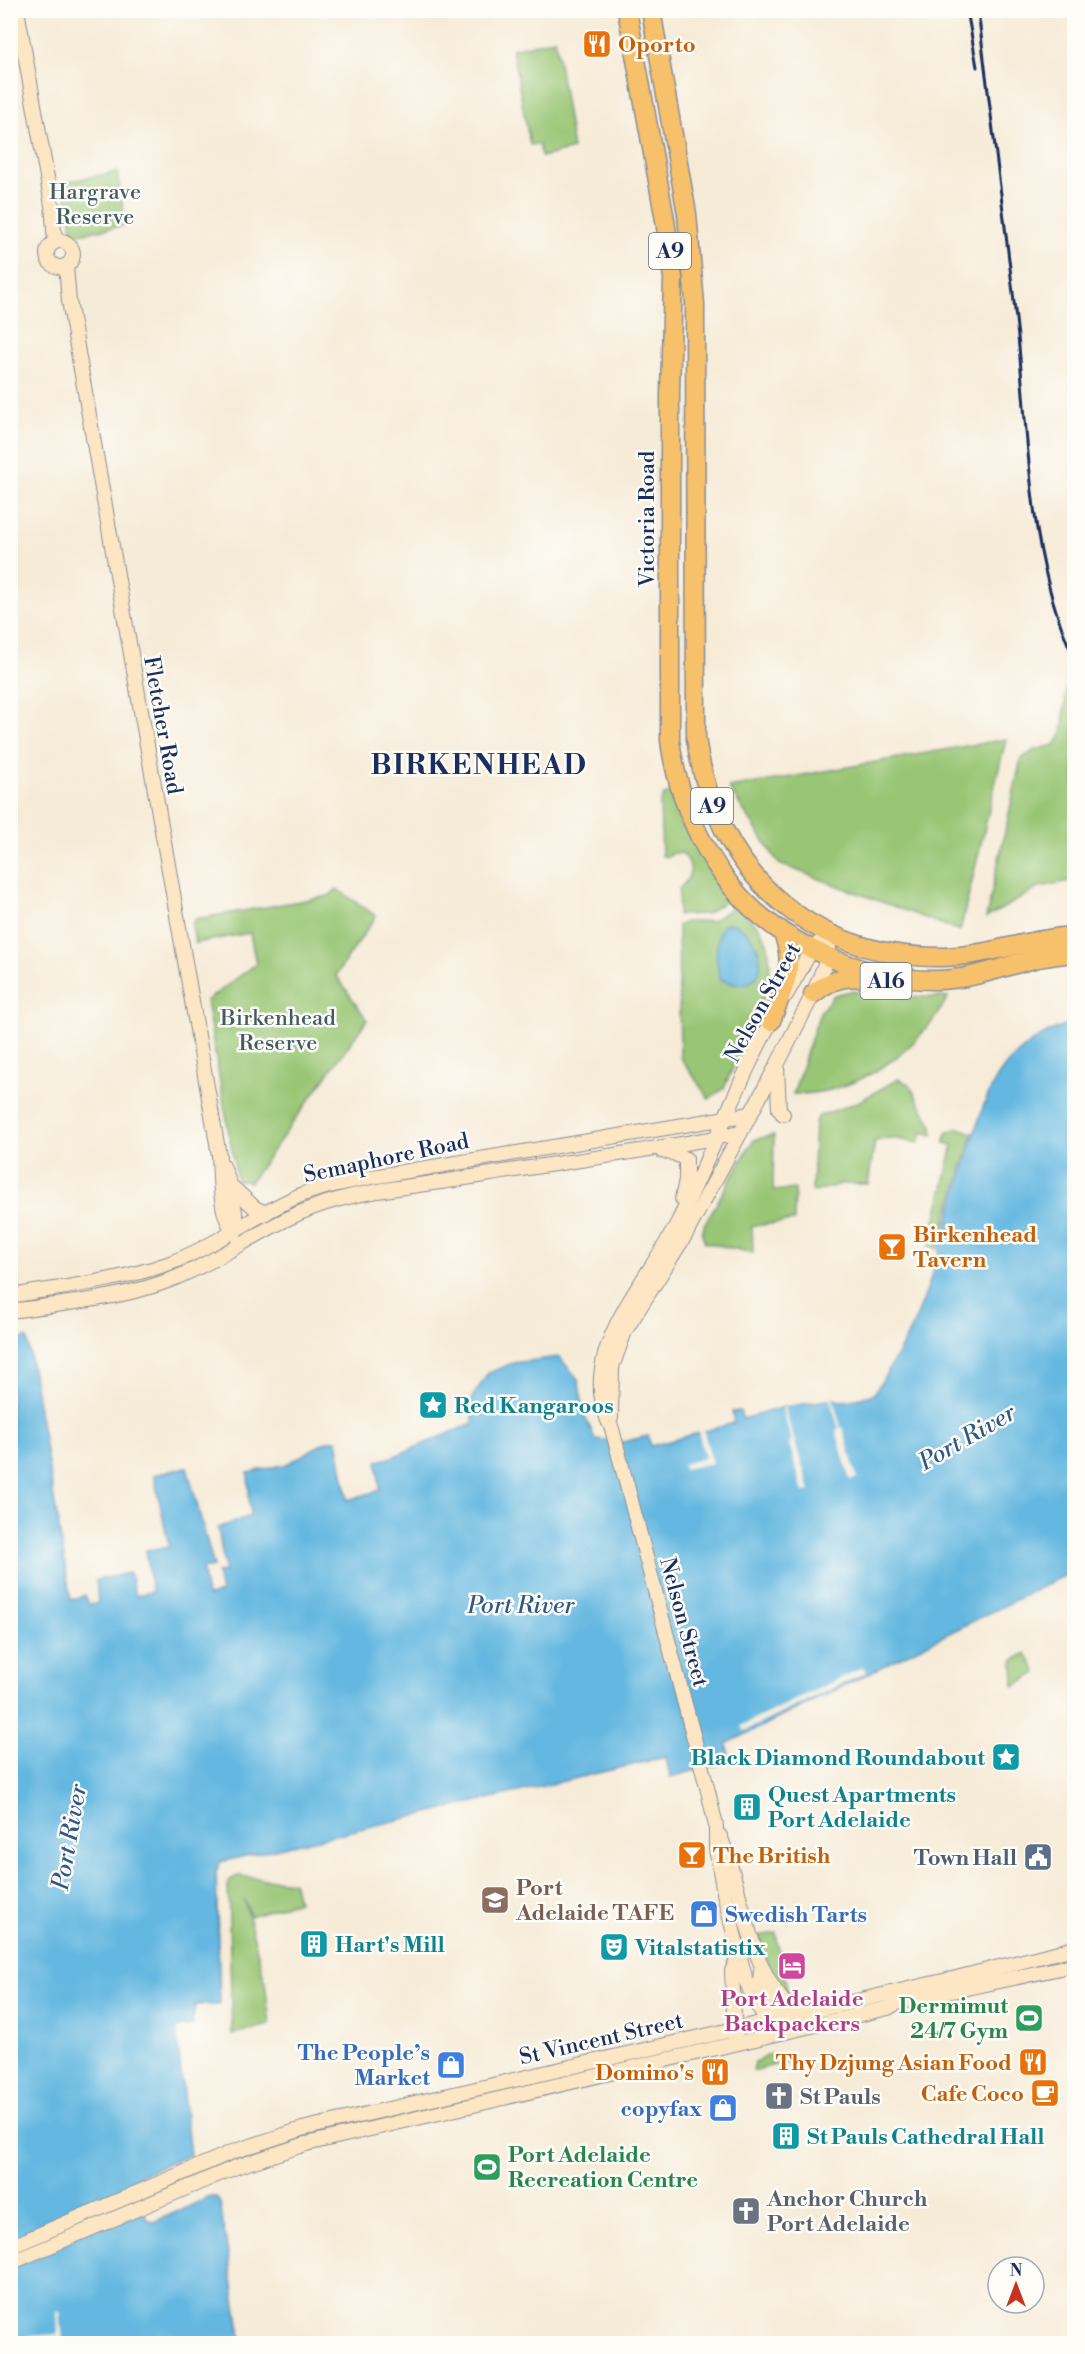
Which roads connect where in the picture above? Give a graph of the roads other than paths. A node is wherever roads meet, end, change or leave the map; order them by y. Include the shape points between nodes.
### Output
1 (17, 10) edge
2 (627, 10) edge
3 (651, 10) edge
4 (687, 214) junction
5 (666, 220) junction
6 (60, 242) junction
7 (61, 266) junction
8 (781, 930) junction
9 (830, 934) junction
10 (1074, 936) edge
11 (1074, 953) edge
12 (826, 956) junction
13 (963, 979) junction
14 (813, 994) junction
15 (771, 1021) junction
16 (777, 1065) junction
17 (750, 1114) junction
18 (783, 1114) dead end
19 (725, 1119) junction
20 (740, 1133) junction
21 (716, 1138) junction
22 (657, 1150) junction
23 (219, 1155) junction
24 (230, 1185) junction
25 (266, 1213) junction
26 (675, 1227) junction
27 (234, 1231) junction
28 (235, 1248) junction
29 (10, 1296) edge
30 (10, 1311) edge
31 (612, 1430) junction
32 (716, 1826) junction
33 (1074, 1948) edge
34 (739, 1954) junction
35 (762, 1965) junction
36 (1074, 1965) edge
37 (797, 2014) junction
38 (774, 2020) junction
39 (734, 2028) junction
40 (789, 2031) junction
41 (736, 2044) junction
42 (426, 2101) junction
43 (426, 2116) junction
44 (10, 2247) edge
45 (10, 2263) edge

1 - 6 main road
2 - 5 highway, Victoria Road / A9
3 - 4 highway, A9
4 - 5 highway
4 - 9 highway, A9 via 695,304 696,738 702,778 722,829 752,873 782,904
5 - 8 highway, Victoria Road / A9 via 673,278 669,703 673,763 688,810 714,861 746,902
6 - 7 main road via 73,252 70,262
6 - 7 main road via 51,244 47,252 48,261
7 - 23 main road, Fletcher Road
8 - 12 highway, Victoria Road / A9
8 - 15 highway, A16 via 788,947 789,969
9 - 10 highway, A9 via 874,949 946,957
9 - 12 main road, Nelson Street / A16
11 - 13 highway, A9 via 1039,958
12 - 13 highway, A9 via 902,978
12 - 14 main road, Nelson Street / A16
12 - 15 main road, Nelson Street / A16
13 - 14 highway, A16 via 935,986 850,977 832,980
14 - 16 main road, Nelson Street / A16
15 - 19 main road, Nelson Street / A16
16 - 17 main road, Nelson Street / A16
16 - 18 main road via 779,1109
17 - 19 main road, Semaphore Road
17 - 20 main road, Nelson Street / A16
19 - 21 main road, Nelson Street / A16
19 - 25 main road, Semaphore Road via 343,1183 302,1194
20 - 21 main road, Semaphore Road
20 - 31 main road, Nelson Street via 686,1234 625,1331 612,1367
21 - 22 main road, Semaphore Road
21 - 26 main road, Nelson Street
22 - 26 main road via 686,1159 686,1180
22 - 28 main road, Semaphore Road via 335,1200 286,1218
23 - 24 main road, Fletcher Road
23 - 27 main road, Fletcher Road via 222,1196 228,1224
24 - 25 main road
24 - 27 main road, Fletcher Road via 237,1222
25 - 27 main road, Semaphore Road
26 - 31 main road, Nelson Street via 630,1299 606,1352 600,1393
27 - 28 main road, Fletcher Road
27 - 29 main road, Semaphore Road via 159,1266
28 - 30 main road, Semaphore Road via 149,1288
31 - 32 main road, Nelson Street
32 - 34 main road, Nelson Street via 716,1849
32 - 35 main road, Nelson Street
33 - 37 main road, St Vincent Street
34 - 38 main road, Nelson Street via 753,1996
34 - 39 main road via 732,1971
35 - 37 main road via 783,2003
35 - 38 main road, Nelson Street via 760,1981
36 - 40 main road, St Vincent Street
37 - 38 main road, St Vincent Street
38 - 39 main road, St Vincent Street
38 - 40 main road
39 - 41 main road
39 - 42 main road, St Vincent Street
40 - 41 main road, St Vincent Street
41 - 43 main road, St Vincent Street
42 - 43 main road
42 - 44 main road, St Vincent Street via 270,2138
43 - 45 main road, St Vincent Street via 256,2159

